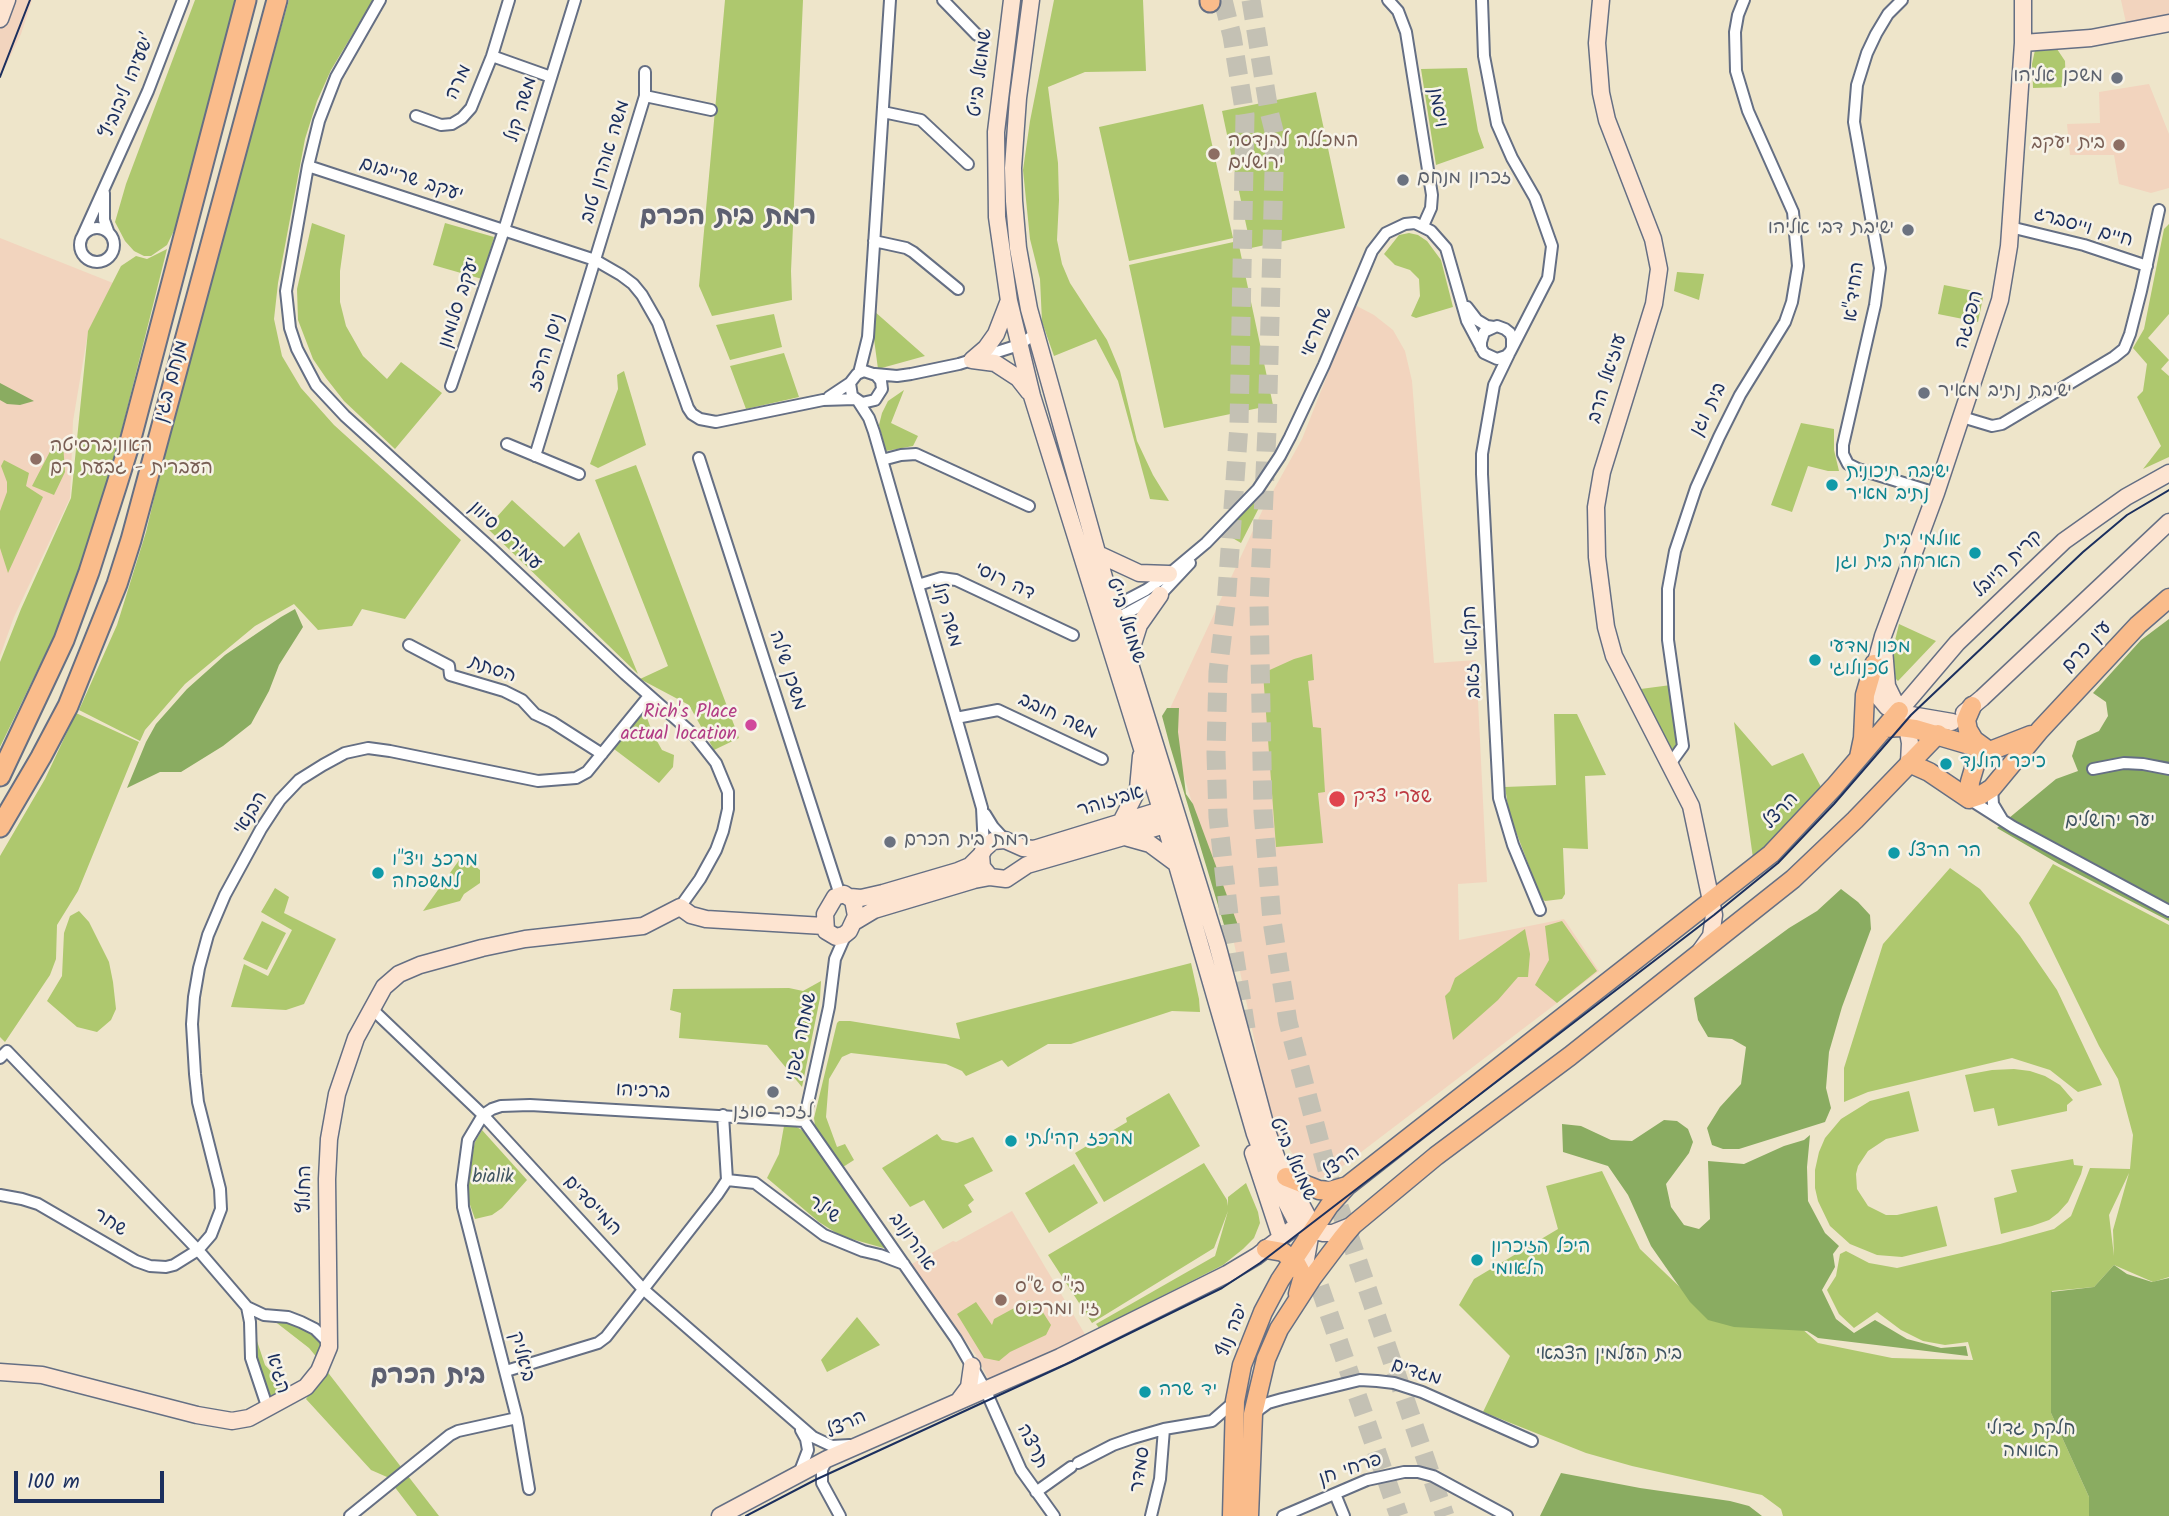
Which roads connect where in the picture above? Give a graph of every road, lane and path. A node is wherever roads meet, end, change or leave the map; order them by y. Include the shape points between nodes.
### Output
1 (7, 0) edge
2 (183, 0) edge
3 (246, 0) edge
4 (276, 0) edge
5 (380, 0) edge
6 (509, 0) edge
7 (575, 0) edge
8 (890, 0) edge
9 (943, 0) edge
10 (1012, 0) edge
11 (1031, 0) edge
12 (1388, 0) edge
13 (1482, 0) edge
14 (1601, 0) edge
15 (1744, 0) edge
16 (1902, 0) edge
17 (2024, 0) edge
18 (0, 19) edge
19 (2169, 23) edge
20 (977, 35) dead end
21 (2023, 43) junction
22 (492, 56) junction
23 (645, 72) dead end
24 (551, 77) junction
25 (645, 96) junction
26 (711, 110) dead end
27 (883, 112) junction
28 (415, 116) dead end
29 (968, 164) dead end
30 (308, 166) junction
31 (104, 187) junction
32 (2159, 210) dead end
33 (1423, 226) junction
34 (2010, 227) junction
35 (504, 230) junction
36 (108, 231) junction
37 (83, 235) junction
38 (874, 241) junction
39 (595, 260) junction
40 (2147, 266) junction
41 (958, 289) dead end
42 (1542, 293) junction
43 (1461, 298) junction
44 (1009, 301) junction
45 (1497, 327) junction
46 (1035, 334) junction
47 (868, 337) junction
48 (1019, 345) junction
49 (1483, 351) junction
50 (1510, 351) junction
51 (972, 360) junction
52 (859, 373) junction
53 (873, 373) junction
54 (911, 374) junction
55 (850, 383) junction
56 (1494, 385) junction
57 (451, 387) dead end
58 (880, 394) junction
59 (1032, 396) junction
60 (823, 400) junction
61 (857, 400) junction
62 (1962, 417) junction
63 (874, 432) junction
64 (507, 444) dead end
65 (535, 456) junction
66 (699, 458) dead end
67 (882, 460) junction
68 (2169, 473) edge
69 (579, 474) dead end
70 (1936, 493) junction
71 (1029, 506) dead end
72 (2169, 522) edge
73 (1206, 543) junction
74 (1098, 554) junction
75 (1169, 574) junction
76 (918, 585) junction
77 (1160, 595) junction
78 (2169, 598) edge
79 (1109, 613) junction
80 (1073, 635) dead end
81 (1883, 636) junction
82 (409, 645) dead end
83 (1874, 664) junction
84 (1132, 666) junction
85 (649, 695) junction
86 (1972, 706) junction
87 (956, 718) junction
88 (1903, 719) junction
89 (1945, 728) junction
90 (2040, 730) junction
91 (1140, 740) junction
92 (1990, 751) junction
93 (602, 754) junction
94 (1102, 759) dead end
95 (1858, 759) junction
96 (1909, 763) junction
97 (1670, 764) junction
98 (2093, 769) dead end
99 (2169, 769) edge
100 (0, 776) edge
101 (1995, 783) junction
102 (1969, 799) junction
103 (982, 808) junction
104 (1168, 816) junction
105 (0, 827) edge
106 (2013, 827) junction
107 (1122, 829) junction
108 (1010, 843) junction
109 (983, 852) junction
110 (1177, 864) junction
111 (1018, 870) junction
112 (990, 877) junction
113 (845, 896) junction
114 (1708, 904) junction
115 (680, 907) junction
116 (1540, 910) dead end
117 (2169, 911) edge
118 (839, 930) junction
119 (1697, 955) junction
120 (371, 1008) junction
121 (0, 1058) edge
122 (1240, 1085) junction
123 (483, 1115) junction
124 (723, 1115) junction
125 (804, 1121) junction
126 (1286, 1177) junction
127 (727, 1180) junction
128 (1347, 1186) junction
129 (0, 1195) edge
130 (1306, 1224) junction
131 (1353, 1226) junction
132 (1281, 1249) junction
133 (198, 1250) junction
134 (904, 1264) junction
135 (1303, 1276) junction
136 (643, 1289) junction
137 (1295, 1304) junction
138 (247, 1307) junction
139 (329, 1343) junction
140 (972, 1366) junction
141 (506, 1371) junction
142 (0, 1372) edge
143 (1260, 1379) junction
144 (985, 1389) junction
145 (960, 1399) junction
146 (1282, 1399) junction
147 (1235, 1401) junction
148 (268, 1409) junction
149 (1253, 1414) junction
150 (517, 1418) junction
151 (793, 1420) junction
152 (1212, 1421) junction
153 (1164, 1429) junction
154 (1234, 1438) junction
155 (1532, 1441) dead end
156 (859, 1443) junction
157 (827, 1459) junction
158 (800, 1471) junction
159 (529, 1489) dead end
160 (1039, 1490) junction
161 (1335, 1494) junction
162 (1237, 1515) edge
163 (350, 1516) edge
164 (720, 1516) edge
165 (841, 1516) edge
166 (1054, 1516) edge
167 (1151, 1516) edge
168 (1283, 1516) edge
169 (1344, 1516) edge
170 (1507, 1516) edge

1 - 18 street
2 - 31 street, ישעיהו ליבוביץ'
3 - 100 highway, מנחם בגין via 130,442 97,547 64,640
4 - 105 highway, מנחם בגין via 117,584 68,706
5 - 30 street, עמירם סיוון via 336,77
6 - 22 street, מרה
7 - 24 street, משה קול
8 - 27 street
9 - 20 street
10 - 44 street, שמואל בייט via 995,160 996,217
11 - 46 street, שמואל בייט via 1013,168 1018,248
12 - 33 street, ויסמן via 1398,10 1405,32 1432,195
13 - 42 street via 1484,56 1497,124 1535,198 1552,246
14 - 97 street, עוזיאל הרב via 1597,43 1601,93 1653,239 1659,269 1654,304 1602,472 1596,507 1597,557 1614,656
15 - 97 street, בית וגן via 1735,32 1736,71 1748,111 1793,212 1798,266 1785,322 1718,437 1675,551 1668,589 1668,640 1683,746
16 - 70 street, החיד"א via 1876,34 1857,85 1854,122 1880,268 1843,454 1847,464 1858,469
17 - 21 street, הפסגה
19 - 21 street via 2091,38
21 - 34 street, הפסגה
22 - 24 street, מרה
22 - 28 street, מרה via 471,108 462,118 441,125
23 - 25 street, משה אהרון טוב
24 - 35 street, משה קול
25 - 26 street
25 - 39 street, משה אהרון טוב
27 - 29 street via 921,120
27 - 38 street
30 - 35 street, יעקב שרייבום
30 - 85 street, עמירם סיוון via 286,290 290,328 309,374 345,416
31 - 36 street, ישעיהו ליבוביץ'
31 - 37 street, ישעיהו ליבוביץ'
32 - 40 street
33 - 43 street via 1446,248
33 - 73 street, שחראי via 1395,227 1372,251 1280,456 1258,489
34 - 40 street, חיים וייסברג
34 - 62 street, הפסגה via 2000,300
35 - 39 street, יעקב שרייבום
35 - 57 street, יעקב סלומון
36 - 37 street via 92,229
36 - 37 street via 114,252 100,262 85,257 80,246
38 - 41 street via 913,252
38 - 47 street
39 - 60 street, יעקב שרייבום via 642,295 661,330 688,408 699,419 716,422
39 - 65 street, ניסן הרפז
40 - 62 street via 2124,349 2002,424 1992,426
42 - 45 street via 1523,317
42 - 50 street
43 - 45 street via 1476,320
43 - 49 street
44 - 48 street, שמואל בייט
44 - 51 street via 996,334
45 - 49 street via 1486,330
45 - 50 street via 1513,338
46 - 48 street
46 - 74 street, שמואל בייט
47 - 52 street
47 - 53 street
48 - 51 street
48 - 59 street, שמואל בייט
49 - 50 street via 1497,359
49 - 56 street
50 - 56 street
51 - 54 street
51 - 59 street via 995,363 1018,378
52 - 53 street
52 - 55 street
53 - 54 street
53 - 58 street via 881,382
54 - 58 street
55 - 60 street
55 - 61 street
56 - 116 street, חקלאי זאב via 1482,474 1499,799
58 - 61 street via 871,402
58 - 63 street, משה קול
59 - 79 street, שמואל בייט
60 - 61 street
61 - 63 street, משה קול
62 - 70 street, הפסגה
63 - 67 street, משה קול
64 - 65 street
65 - 69 street
66 - 113 street, משכן שילה
67 - 71 street via 916,454
67 - 76 street, משה קול
68 - 88 street, קרית היובל via 2064,541 1957,643
70 - 81 street, הפסגה
72 - 86 street
73 - 75 street, שחראי
73 - 77 street, שחראי
74 - 75 street via 1139,573
74 - 79 street, שמואל בייט
75 - 79 street, שחראי
76 - 80 street, דה רוסי via 941,578 956,580
76 - 87 street, משה קול
77 - 79 street, שחראי via 1139,608
77 - 84 street via 1139,625
78 - 90 main road, עין כרם via 2137,625
79 - 84 street, שמואל בייט
79 - 91 street, שמואל בייט
81 - 83 street, הפסגה
81 - 88 street via 1885,678
82 - 93 street, הסתת via 449,666 450,675 522,700 535,714
83 - 88 street via 1877,695
83 - 95 main road via 1865,695
84 - 104 street, שמואל בייט
85 - 93 street, הבנאי
85 - 115 street, עמירם סיוון via 695,735 716,764 728,793 726,820 716,850
86 - 89 street
86 - 92 main road via 1966,720 1968,730
87 - 94 street, משה חובב via 999,710
87 - 103 street, משה קול
88 - 89 main road
88 - 95 main road, הרצל via 1885,728
88 - 96 street via 1910,743
89 - 92 main road
89 - 96 main road
90 - 92 main road, עין כרם
90 - 101 main road, עין כרם
91 - 104 street, שמואל בייט
91 - 107 street via 1138,789
92 - 101 main road
92 - 102 main road via 1975,765
93 - 133 street, הבנאי via 576,778 538,781 368,748 323,765 299,780 280,800 225,895 199,968 192,1024 195,1074 221,1209 211,1235
95 - 114 main road, הרצל via 1771,854
96 - 102 main road
96 - 119 main road via 1809,865
97 - 114 street via 1690,806
98 - 99 street via 2124,763
101 - 102 main road, עין כרם
101 - 106 street via 1995,809
102 - 106 street
103 - 108 street, משה קול
103 - 109 street, משה קול
104 - 107 street, אביזוהר
104 - 110 street, שמואל בייט
104 - 126 street, שמואל בייט via 1217,944 1267,1131
106 - 117 street
107 - 108 street, אביזוהר via 1034,849
107 - 110 street
107 - 111 street, אביזוהר
108 - 109 street, אביזוהר via 993,841
108 - 111 street via 1020,854
109 - 112 street via 982,867
109 - 113 street, אביזוהר via 958,871 861,898
110 - 122 street, שמואל בייט
111 - 112 street, אביזוהר via 1006,879
112 - 118 street, אביזוהר via 874,910
113 - 118 street via 856,904 856,911
113 - 118 street via 835,897 828,907
114 - 119 street via 1714,915 1713,928
114 - 128 main road, הרצל
115 - 118 street, אביזוהר via 706,919
115 - 120 street, החלוץ via 643,926 525,939 420,965 384,987
118 - 125 street, שמחה גפני via 829,1007
119 - 131 main road via 1436,1156
120 - 123 street, המייסדים
120 - 139 street, החלוץ via 337,1094 329,1139
121 - 133 street via 7,1051
122 - 130 street, שמואל בייט via 1267,1166
122 - 132 street via 1255,1160
123 - 124 street, ברכיהו via 501,1106 530,1105
123 - 136 street, המייסדים
123 - 141 street, ביאליק via 468,1140 461,1185
124 - 125 street, ברכיהו
124 - 127 street
125 - 134 street, אהרונוב
126 - 128 main road via 1319,1191
126 - 130 street, שמואל בייט
127 - 134 street, שילר via 755,1183 824,1235
127 - 136 street
128 - 130 main road, יפה נוף
129 - 133 street, שחר via 38,1204 143,1264 166,1267
130 - 131 street, שמואל בייט via 1333,1233
130 - 132 main road, יפה נוף
130 - 135 street, שמואל בייט
131 - 137 main road, יפה נוף
132 - 135 main road
132 - 144 street, הרצל
132 - 147 main road, יפה נוף via 1280,1279 1250,1343
133 - 138 street
134 - 140 street, אהרונוב
135 - 137 main road
136 - 141 street via 598,1343
136 - 151 street, המייסדים
137 - 143 main road, יפה נוף via 1279,1329
138 - 139 street via 301,1322
138 - 148 street, הגיא via 251,1358
139 - 148 street, החלוץ via 324,1362 306,1387
140 - 144 street, אהרונוב
140 - 145 street via 969,1387
141 - 150 street, ביאליק
142 - 148 street, החלוץ via 42,1376 220,1420 239,1421
143 - 146 street via 1269,1393
143 - 149 main road, יפה נוף
144 - 145 street, הרצל
144 - 160 street, תרצה via 1014,1456
145 - 156 street, הרצל
146 - 149 street, מגדים
146 - 155 street, מגדים via 1360,1380 1394,1383
147 - 152 street
147 - 154 main road, יפה נוף
149 - 162 main road, יפה נוף
150 - 159 street, ביאליק
150 - 163 street via 450,1435
151 - 156 street, המייסדים via 823,1444
151 - 158 street, המייסדים via 808,1445
152 - 153 street
152 - 154 street via 1226,1426
153 - 160 street via 1113,1445
153 - 167 street, סמדר
154 - 162 main road, יפה נוף
156 - 157 street, הרצל
157 - 158 street, הרצל
157 - 165 street via 822,1483
158 - 164 street, הרצל
160 - 166 street, תרצה
161 - 168 street, פרחי חן
161 - 169 street
161 - 170 street, פרחי חן via 1367,1480 1418,1472

